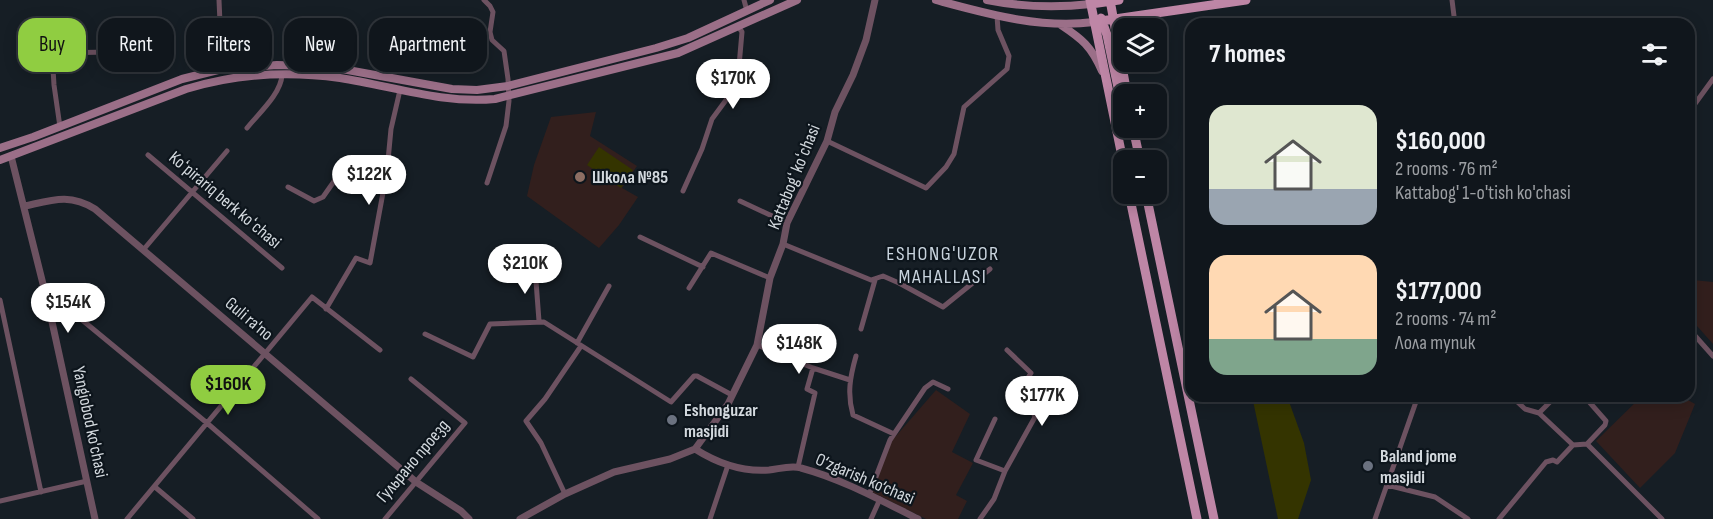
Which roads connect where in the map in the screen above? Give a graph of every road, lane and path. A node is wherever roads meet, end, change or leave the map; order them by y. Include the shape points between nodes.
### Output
1 (219, 0) edge
2 (484, 0) edge
3 (744, 0) edge
4 (770, 0) edge
5 (797, 0) edge
6 (875, 0) edge
7 (936, 0) edge
8 (987, 0) edge
9 (1058, 0) edge
10 (1246, 0) edge
11 (1452, 0) edge
12 (974, 1) edge
13 (1109, 1) edge
14 (1090, 2) edge
15 (1034, 7) junction
16 (747, 11) junction
17 (978, 11) junction
18 (1152, 14) junction
19 (997, 16) junction
20 (220, 18) edge
21 (1147, 18) edge
22 (1454, 18) edge
23 (1103, 21) junction
24 (1059, 24) junction
25 (738, 26) junction
26 (98, 52) edge
27 (642, 52) junction
28 (645, 62) junction
29 (272, 65) edge
30 (210, 72) edge
31 (1124, 72) edge
32 (282, 75) junction
33 (1124, 78) junction
34 (1713, 79) edge
35 (1106, 81) junction
36 (1117, 84) edge
37 (1125, 84) edge
38 (508, 86) junction
39 (400, 90) junction
40 (509, 96) junction
41 (1695, 104) edge
42 (60, 127) junction
43 (247, 128) dead end
44 (827, 141) junction
45 (0, 148) edge
46 (1121, 150) edge
47 (227, 151) dead end
48 (148, 155) dead end
49 (11, 156) junction
50 (0, 160) edge
51 (387, 171) junction
52 (487, 183) dead end
53 (288, 187) dead end
54 (683, 191) dead end
55 (192, 192) junction
56 (740, 201) dead end
57 (1131, 204) edge
58 (1148, 204) edge
59 (25, 206) junction
60 (787, 223) junction
61 (640, 237) dead end
62 (783, 244) junction
63 (144, 249) junction
64 (703, 267) junction
65 (282, 268) dead end
66 (535, 268) dead end
67 (990, 269) dead end
68 (770, 278) junction
69 (875, 280) junction
70 (609, 286) dead end
71 (689, 288) dead end
72 (0, 300) edge
73 (49, 308) junction
74 (326, 309) junction
75 (539, 321) junction
76 (861, 329) dead end
77 (425, 334) dead end
78 (1695, 336) edge
79 (579, 344) junction
80 (757, 345) junction
81 (380, 350) dead end
82 (1006, 350) dead end
83 (264, 352) junction
84 (856, 356) dead end
85 (1713, 356) edge
86 (813, 368) junction
87 (411, 379) dead end
88 (850, 380) junction
89 (1185, 380) edge
90 (948, 389) dead end
91 (732, 395) junction
92 (1190, 402) edge
93 (1416, 402) edge
94 (1517, 402) edge
95 (1550, 402) edge
96 (1589, 402) edge
97 (1539, 413) junction
98 (995, 418) dead end
99 (207, 423) junction
100 (894, 434) junction
101 (1587, 444) junction
102 (1573, 446) junction
103 (695, 449) junction
104 (728, 465) junction
105 (798, 467) junction
106 (1005, 471) junction
107 (87, 481) junction
108 (416, 482) junction
109 (1387, 486) junction
110 (155, 487) junction
111 (41, 492) junction
112 (565, 494) junction
113 (869, 495) junction
114 (879, 500) junction
115 (0, 501) edge
116 (94, 519) edge
117 (127, 519) edge
118 (193, 519) edge
119 (318, 519) edge
120 (385, 519) edge
121 (470, 519) edge
122 (520, 519) edge
123 (710, 519) edge
124 (871, 519) edge
125 (918, 519) edge
126 (980, 519) edge
127 (1197, 519) edge
128 (1214, 519) edge
129 (1375, 519) edge
130 (1468, 519) edge
131 (1499, 519) edge
132 (1662, 519) edge

1 - 20 street
2 - 38 street via 493,12 492,40 504,51
3 - 16 street
4 - 16 main road
5 - 25 main road
6 - 44 street, Kattabogʻ koʻchasi via 866,40
7 - 17 main road
8 - 15 main road
9 - 15 main road
10 - 18 main road
11 - 22 street
12 - 17 main road
13 - 14 main road
13 - 23 main road
14 - 15 main road
14 - 23 main road
16 - 27 main road via 688,39
17 - 19 main road
18 - 21 main road
18 - 23 main road
19 - 24 main road
19 - 44 street via 998,30 1009,56 1007,69 964,107 954,154 926,188
23 - 24 main road
23 - 33 main road
23 - 35 main road
23 - 36 main road
24 - 35 main road via 1091,49
25 - 28 main road via 690,49
25 - 54 street via 742,32 737,76 729,96 712,119
26 - 42 street via 52,53
27 - 28 main road
27 - 38 main road
28 - 40 main road
29 - 38 main road via 342,69 464,91
30 - 42 main road via 182,79
31 - 33 main road
32 - 39 main road via 340,78
32 - 43 street via 275,93
32 - 49 main road via 215,80
33 - 37 main road
34 - 41 street
35 - 46 main road
38 - 40 street
39 - 40 main road via 464,100
39 - 51 street
40 - 52 street via 506,126
42 - 45 main road
44 - 60 street, Kattabogʻ koʻchasi
47 - 55 street
48 - 55 street, Koʻpirariq berk koʻchasi
49 - 50 main road
49 - 59 street, Yangiobod ko'chasi
51 - 53 street via 349,160 323,197 314,201
51 - 74 street via 370,263 356,258
55 - 63 street
55 - 65 street, Koʻpirariq berk koʻchasi
56 - 60 street
57 - 127 main road
58 - 89 main road
59 - 63 street, Guli ra'no via 65,198 80,201
59 - 73 street, Yangiobod ko'chasi
60 - 62 street, Kattabogʻ koʻchasi
61 - 64 street
62 - 68 street, Kattabogʻ koʻchasi
62 - 69 street
63 - 83 street, Guli ra'no
64 - 68 street via 711,253
64 - 71 street
66 - 75 street
67 - 69 street via 943,307 883,276
68 - 80 street, Kattabogʻ koʻchasi
69 - 76 street
70 - 79 street
72 - 111 street
73 - 99 street via 60,306 70,310
73 - 107 street, Yangiobod ko'chasi
74 - 81 street
74 - 83 street via 312,297
75 - 77 street via 490,324 473,357
75 - 79 street
78 - 85 street
79 - 91 street via 671,402 694,376
79 - 112 street via 545,399 526,421
80 - 86 street
80 - 91 street, Kattabogʻ koʻchasi
82 - 106 street via 1031,373 1014,400 1035,416
83 - 99 street
83 - 108 street, Guli ra'no
84 - 88 street
86 - 88 street
86 - 105 street via 807,389 815,393
87 - 108 street, Гульрано проезд via 465,423
88 - 100 street via 852,415
90 - 100 street via 930,383
91 - 103 street, Kattabogʻ koʻchasi
92 - 128 main road
93 - 109 street
94 - 97 street
95 - 97 street
96 - 101 street via 1606,421
97 - 102 street
98 - 106 street via 976,460
99 - 110 street
99 - 119 street
100 - 113 street
101 - 102 street
101 - 132 street
102 - 131 street via 1557,462 1546,462
103 - 104 street, O‘zgarish ko‘chasi
103 - 112 street via 614,472
104 - 105 street, O‘zgarish ko‘chasi via 767,470
104 - 123 street
105 - 113 street, O‘zgarish ko‘chasi
106 - 126 street via 994,499
107 - 111 street
107 - 116 street, Yangiobod ko'chasi
108 - 120 street, Гульрано проезд
108 - 121 street, Guli ra'no
109 - 129 street
109 - 130 street via 1435,497
110 - 117 street
110 - 118 street
111 - 115 street
112 - 122 street
113 - 114 street, O‘zgarish ko‘chasi
114 - 124 street
114 - 125 street, O‘zgarish ko‘chasi

